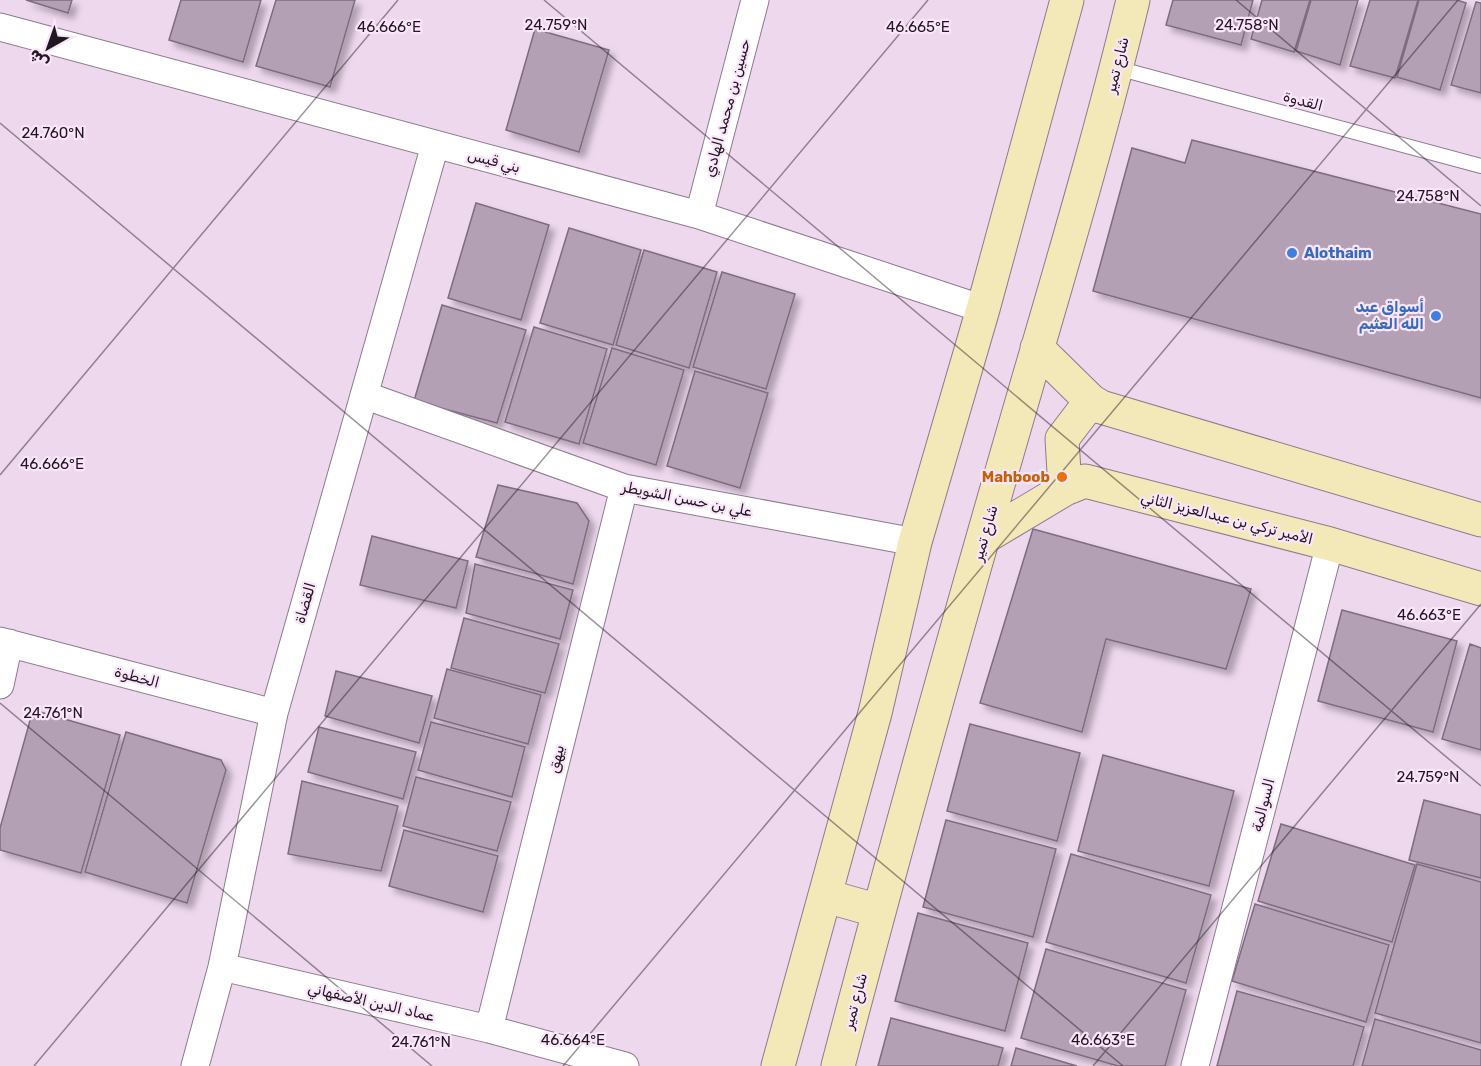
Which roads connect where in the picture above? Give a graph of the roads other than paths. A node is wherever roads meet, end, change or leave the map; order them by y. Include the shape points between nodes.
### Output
1 (755, 0) edge
2 (1067, 0) edge
3 (1134, 0) edge
4 (0, 27) edge
5 (1117, 68) junction
6 (435, 145) junction
7 (1481, 166) edge
8 (699, 215) junction
9 (983, 309) junction
10 (1037, 348) junction
11 (364, 395) junction
12 (1091, 401) junction
13 (624, 488) junction
14 (1065, 489) junction
15 (1481, 520) edge
16 (983, 538) junction
17 (915, 542) junction
18 (1330, 544) junction
19 (1481, 589) edge
20 (5, 642) edge
21 (0, 685) edge
22 (274, 712) junction
23 (826, 896) junction
24 (879, 911) junction
25 (222, 967) junction
26 (489, 1029) junction
27 (195, 1066) edge
28 (625, 1066) edge
29 (778, 1066) edge
30 (838, 1066) edge
31 (1196, 1066) edge

1 - 8 street, حسين بن محمد الهادي
2 - 9 street
3 - 5 street, شارع تمير
4 - 6 street, بني قيس
5 - 7 lane, القدوة
5 - 10 street, شارع تمير
6 - 8 street, بني قيس
6 - 11 street, القضاة
8 - 9 street, بني قيس
9 - 17 street
10 - 12 street
10 - 16 street, شارع تمير
11 - 13 street, علي بن حسن الشويطر
11 - 22 street, القضاة
12 - 14 street via 1062,439
12 - 15 street
13 - 17 street, علي بن حسن الشويطر
13 - 26 street, بيهق
14 - 16 street, الأمير تركي بن عبدالعزيز الثاني
14 - 18 street, الأمير تركي بن عبدالعزيز الثاني via 1085,481
16 - 24 street, شارع تمير
17 - 23 street
18 - 19 street, الأمير تركي بن عبدالعزيز الثاني
18 - 31 street, السوالمة
20 - 21 street
20 - 22 street, الخطوة
22 - 25 street, القضاة
23 - 24 street
23 - 29 street
24 - 30 street, شارع تمير
25 - 26 street, عماد الدين الأصفهاني
25 - 27 street, القضاة
26 - 28 street, عماد الدين الأصفهاني

